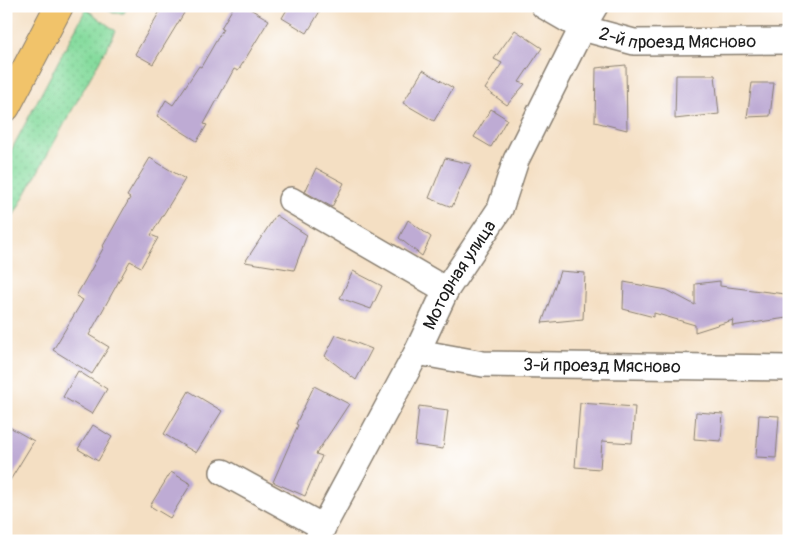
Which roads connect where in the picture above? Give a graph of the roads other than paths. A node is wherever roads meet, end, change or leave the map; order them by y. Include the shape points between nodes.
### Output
1 (59, 6) edge
2 (544, 6) edge
3 (595, 6) edge
4 (582, 28) junction
5 (789, 41) edge
6 (6, 107) edge
7 (290, 200) dead end
8 (446, 290) junction
9 (417, 352) junction
10 (789, 368) edge
11 (223, 472) dead end
12 (320, 534) edge

1 - 6 main road
2 - 4 street, 2-й проезд Мясново
3 - 4 street, Моторная улица
4 - 5 street, 2-й проезд Мясново via 634,42
4 - 8 street, Моторная улица via 516,160 500,209
7 - 8 street
8 - 9 street, Моторная улица
9 - 10 street, 3-й проезд Мясново via 483,364
9 - 12 street, Моторная улица
11 - 12 street

